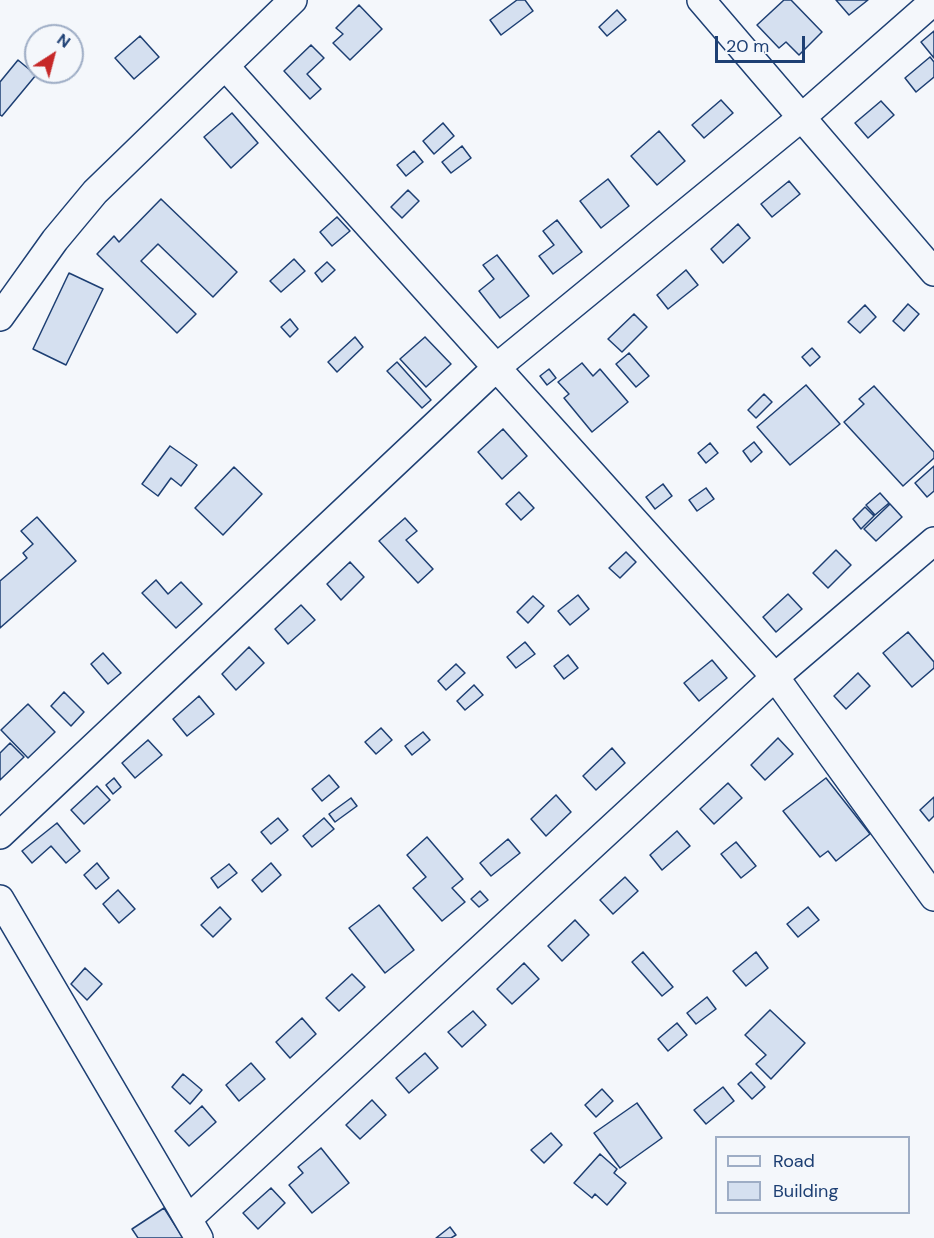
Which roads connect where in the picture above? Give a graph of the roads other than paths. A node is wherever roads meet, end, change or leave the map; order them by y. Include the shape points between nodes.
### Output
1 (293, 0) edge
2 (701, 0) edge
3 (934, 2) edge
4 (225, 66) junction
5 (801, 118) junction
6 (934, 272) edge
7 (0, 316) edge
8 (497, 367) junction
9 (934, 542) edge
10 (775, 677) junction
11 (0, 835) edge
12 (934, 897) edge
13 (0, 899) edge
14 (194, 1228) edge

1 - 4 street
2 - 5 street
3 - 5 street
4 - 7 street via 95,192
4 - 8 street
5 - 6 street
5 - 8 street
8 - 10 street
8 - 11 street
9 - 10 street
10 - 12 street
10 - 14 street
13 - 14 street

